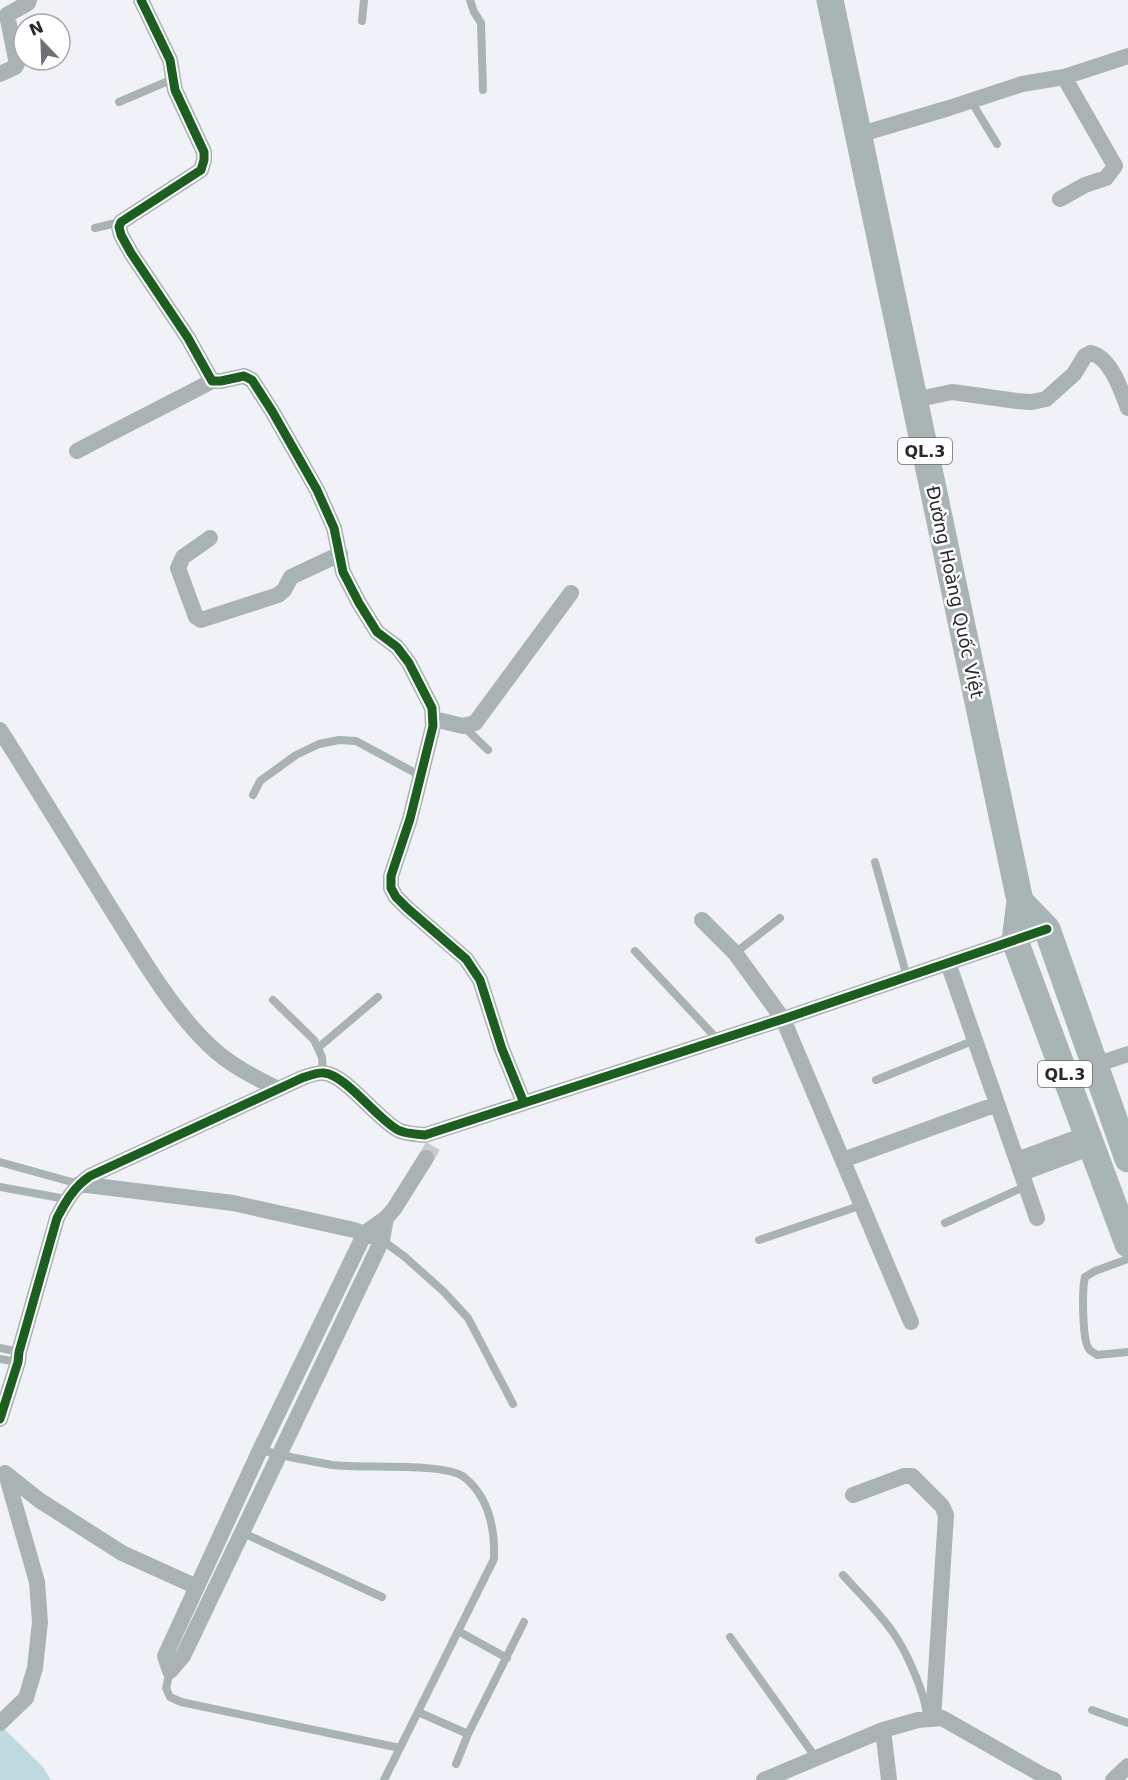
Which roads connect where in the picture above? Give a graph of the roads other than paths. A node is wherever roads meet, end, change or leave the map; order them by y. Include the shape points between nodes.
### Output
1 (29, 0) edge
2 (141, 0) edge
3 (364, 0) edge
4 (470, 0) edge
5 (830, 0) edge
6 (362, 21) dead end
7 (1128, 57) edge
8 (0, 74) edge
9 (1064, 76) junction
10 (173, 79) junction
11 (483, 90) dead end
12 (971, 101) junction
13 (119, 102) dead end
14 (858, 135) junction
15 (997, 144) dead end
16 (1060, 199) dead end
17 (121, 222) junction
18 (95, 228) dead end
19 (212, 381) junction
20 (914, 400) junction
21 (1128, 408) edge
22 (77, 451) dead end
23 (210, 538) dead end
24 (340, 554) junction
25 (571, 593) dead end
26 (434, 718) junction
27 (463, 726) junction
28 (0, 730) edge
29 (488, 750) dead end
30 (421, 776) junction
31 (253, 795) dead end
32 (875, 862) dead end
33 (1020, 901) junction
34 (780, 918) dead end
35 (702, 920) dead end
36 (1047, 929) junction
37 (1015, 941) junction
38 (635, 951) dead end
39 (735, 953) junction
40 (948, 963) junction
41 (908, 977) junction
42 (378, 997) dead end
43 (273, 1000) dead end
44 (783, 1019) junction
45 (718, 1040) junction
46 (975, 1040) junction
47 (319, 1047) junction
48 (1128, 1054) edge
49 (1095, 1065) junction
50 (323, 1072) junction
51 (876, 1080) dead end
52 (278, 1089) junction
53 (524, 1103) junction
54 (997, 1104) junction
55 (441, 1130) junction
56 (1090, 1140) junction
57 (1128, 1159) edge
58 (843, 1160) junction
59 (0, 1162) edge
60 (1022, 1173) junction
61 (79, 1184) junction
62 (0, 1187) edge
63 (66, 1199) junction
64 (862, 1205) junction
65 (390, 1213) junction
66 (1037, 1218) dead end
67 (945, 1223) dead end
68 (365, 1233) junction
69 (382, 1240) junction
70 (759, 1240) dead end
71 (1128, 1244) edge
72 (1128, 1259) edge
73 (911, 1322) dead end
74 (0, 1348) edge
75 (1128, 1352) edge
76 (18, 1357) junction
77 (0, 1359) edge
78 (513, 1404) dead end
79 (0, 1419) edge
80 (260, 1450) junction
81 (280, 1455) junction
82 (3, 1471) edge
83 (853, 1495) dead end
84 (225, 1525) junction
85 (243, 1532) junction
86 (843, 1575) dead end
87 (197, 1587) junction
88 (382, 1597) dead end
89 (524, 1622) dead end
90 (458, 1631) junction
91 (730, 1636) dead end
92 (507, 1658) junction
93 (170, 1671) junction
94 (1092, 1710) dead end
95 (418, 1712) junction
96 (930, 1719) junction
97 (0, 1723) edge
98 (1128, 1723) edge
99 (883, 1730) junction
100 (468, 1734) junction
101 (400, 1748) junction
102 (816, 1758) junction
103 (456, 1764) dead end
104 (1128, 1766) edge
105 (384, 1780) edge
106 (764, 1780) edge
107 (889, 1780) edge
108 (1054, 1780) edge
109 (1113, 1780) edge

1 - 8 street via 7,15 16,64
2 - 10 street via 170,60
3 - 6 lane
4 - 11 lane via 481,23
5 - 14 highway, Đường Hoàng Quốc Việt / QL.3
7 - 9 street
9 - 12 street via 1022,84
9 - 16 street via 1115,166 1106,178
10 - 13 lane
10 - 17 street via 204,152 201,170
12 - 14 street
12 - 15 lane
14 - 20 highway, Đường Hoàng Quốc Việt / QL.3
17 - 18 lane
17 - 19 street via 121,235 131,253
19 - 22 street
19 - 24 street via 244,376 252,380 317,490 334,528
20 - 21 street via 952,392 1017,401 1046,399 1091,352 1106,363
20 - 33 highway, Đường Hoàng Quốc Việt / QL.3
23 - 24 street via 183,557 178,568 196,617 201,620 278,595 291,577
24 - 26 street via 343,572 359,603 377,632 397,647 409,663
25 - 27 street via 475,723
26 - 27 street
26 - 30 street
27 - 29 lane
28 - 52 street via 150,971 178,1009 208,1045
30 - 31 lane via 356,741 339,740 296,755 260,781
30 - 53 street via 391,876 392,888 407,908 466,958 480,980
32 - 41 lane
33 - 36 highway, QL.3
33 - 37 highway, Đường Hoàng Quốc Việt / QL.3
34 - 39 lane
35 - 39 street
36 - 37 street
36 - 49 highway, QL.3
37 - 40 street
37 - 56 highway, Đường Hoàng Quốc Việt / QL.3
38 - 45 lane
39 - 44 street
40 - 41 street
40 - 46 street
41 - 44 street
42 - 47 lane
43 - 47 lane
44 - 45 street
44 - 58 street
45 - 53 street
46 - 51 lane
46 - 54 street
47 - 50 lane
48 - 49 street
49 - 57 highway, QL.3
50 - 52 street
50 - 55 street via 340,1078 397,1130 425,1135
52 - 61 street
53 - 55 street
54 - 58 street
54 - 60 street
55 - 65 street
56 - 60 street
56 - 71 highway, Đường Hoàng Quốc Việt / QL.3
58 - 64 street
59 - 61 lane
60 - 66 street
60 - 67 lane
61 - 63 street
61 - 68 street via 232,1203
62 - 63 lane
63 - 76 street via 57,1218
64 - 70 lane
64 - 73 street
65 - 68 street
65 - 69 street
68 - 69 street
68 - 80 street
69 - 78 lane via 436,1284 468,1318
69 - 81 street
72 - 75 lane via 1085,1277 1083,1286 1089,1348 1097,1355
74 - 76 lane
76 - 77 lane
76 - 79 street
80 - 81 lane
80 - 84 street
81 - 85 street
81 - 90 lane via 333,1465 433,1468 462,1475 489,1511 495,1537 494,1560
82 - 87 street via 39,1500 122,1553
82 - 97 street via 37,1582 40,1622 35,1668 26,1698
83 - 96 street via 912,1476 946,1515
84 - 85 lane
84 - 87 street
85 - 88 lane
85 - 93 street via 183,1656
86 - 96 lane via 892,1631 916,1678
87 - 93 street via 165,1656
89 - 92 lane
90 - 92 lane
90 - 95 lane
91 - 102 lane
92 - 100 lane
93 - 101 lane via 166,1688 170,1697 182,1702
94 - 98 lane
95 - 100 lane
95 - 101 lane
96 - 99 street
96 - 108 street via 942,1718
99 - 102 street
99 - 107 street
100 - 103 lane
101 - 105 lane
102 - 106 street
104 - 109 street

